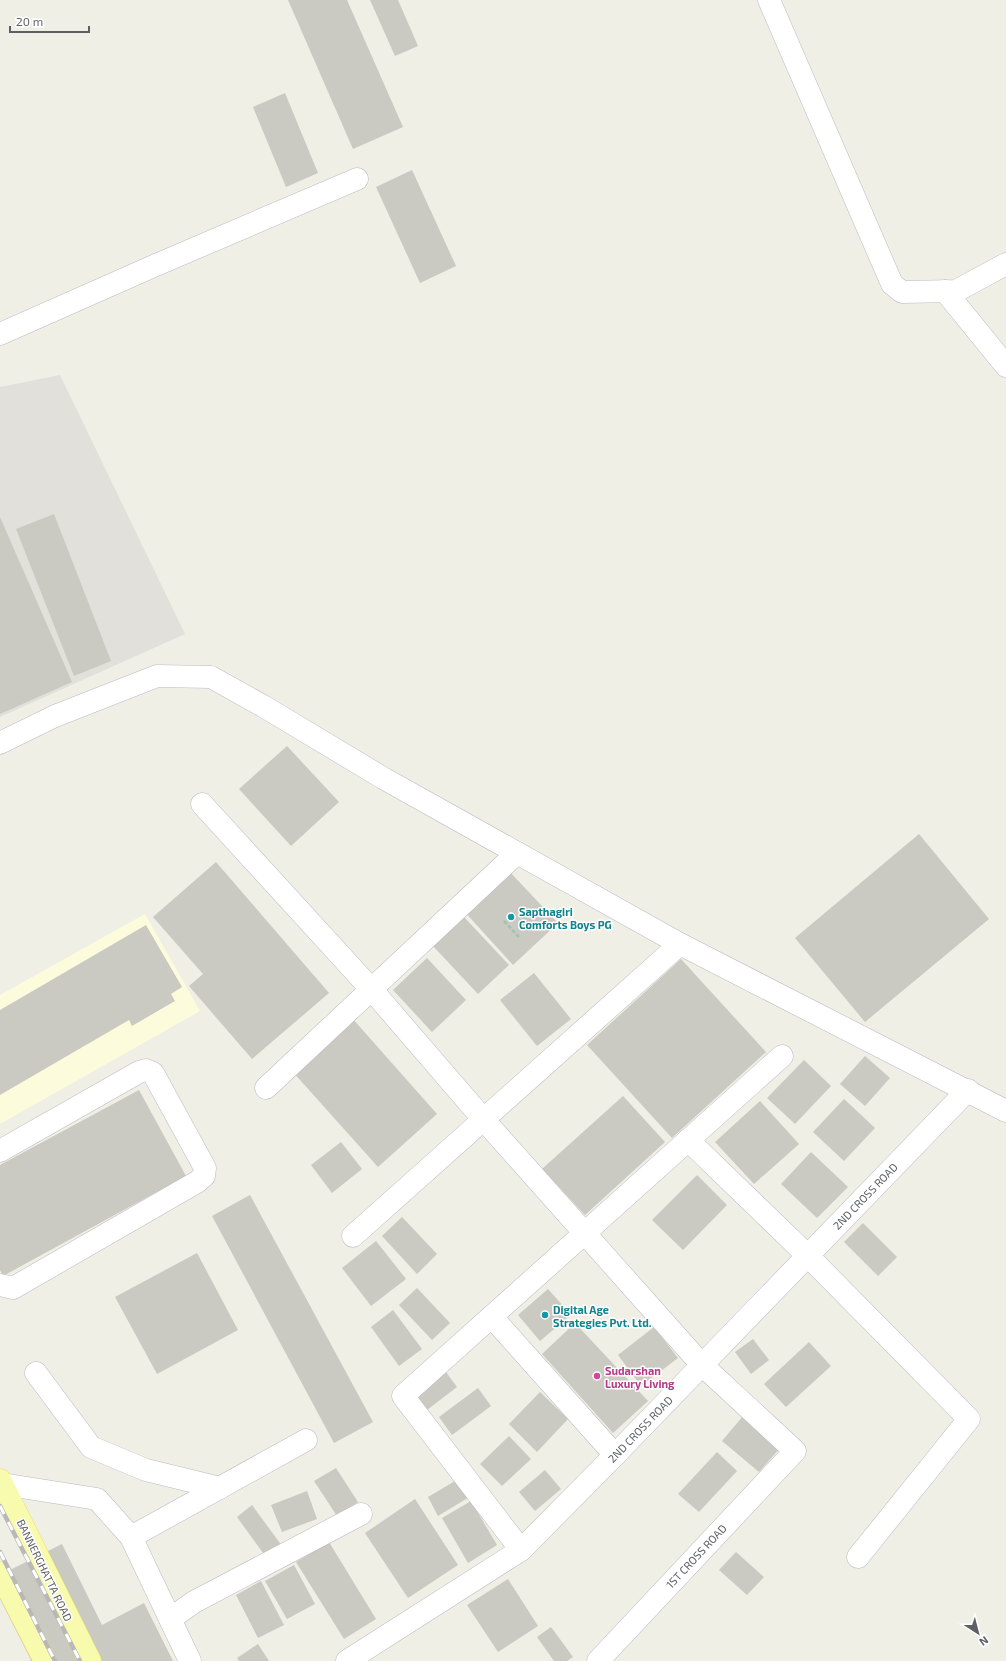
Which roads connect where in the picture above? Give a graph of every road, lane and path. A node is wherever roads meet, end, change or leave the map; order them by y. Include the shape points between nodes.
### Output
1 (769, 0) edge
2 (357, 179) dead end
3 (1006, 264) edge
4 (945, 291) junction
5 (0, 334) edge
6 (1006, 366) edge
7 (0, 743) edge
8 (202, 804) dead end
9 (517, 853) junction
10 (504, 921) dead end
11 (519, 937) dead end
12 (680, 944) junction
13 (372, 990) junction
14 (782, 1056) dead end
15 (266, 1088) dead end
16 (968, 1090) junction
17 (1006, 1111) edge
18 (484, 1120) junction
19 (688, 1140) junction
20 (0, 1151) edge
21 (585, 1234) junction
22 (353, 1236) dead end
23 (808, 1256) junction
24 (0, 1285) edge
25 (492, 1317) junction
26 (702, 1365) junction
27 (36, 1373) dead end
28 (306, 1440) dead end
29 (615, 1455) junction
30 (1, 1482) edge
31 (220, 1488) junction
32 (361, 1514) dead end
33 (131, 1537) junction
34 (521, 1550) junction
35 (858, 1557) dead end
36 (0, 1573) edge
37 (170, 1619) junction
38 (45, 1661) edge
39 (90, 1661) edge
40 (190, 1661) edge
41 (347, 1661) edge
42 (598, 1661) edge

1 - 4 street via 892,284 902,292
2 - 5 street
3 - 4 street via 956,291
4 - 6 street
7 - 9 street via 55,716 157,676 211,677
8 - 13 street
9 - 12 street
9 - 13 street
10 - 11 path
12 - 16 street
12 - 18 street
13 - 15 street
13 - 18 street
14 - 19 street
16 - 17 street
16 - 23 street, 2ND CROSS ROAD
18 - 21 street
18 - 22 street
19 - 21 street
19 - 23 street
20 - 24 street via 146,1070 153,1073 205,1168 204,1176 197,1182 13,1288
21 - 25 street
21 - 26 street
23 - 26 street, 2ND CROSS ROAD
23 - 35 street via 969,1419
25 - 29 street
25 - 34 street via 403,1396
26 - 29 street, 2ND CROSS ROAD
26 - 42 street, 1ST CROSS ROAD via 795,1451
27 - 31 street via 91,1447 146,1470
28 - 31 street
29 - 34 street, 2ND CROSS ROAD
30 - 33 street via 97,1499
30 - 39 main road, BANNERGHATTA ROAD
31 - 33 street
32 - 37 street via 194,1602
33 - 37 street
34 - 41 street, 2ND CROSS ROAD
36 - 38 main road
37 - 40 street

